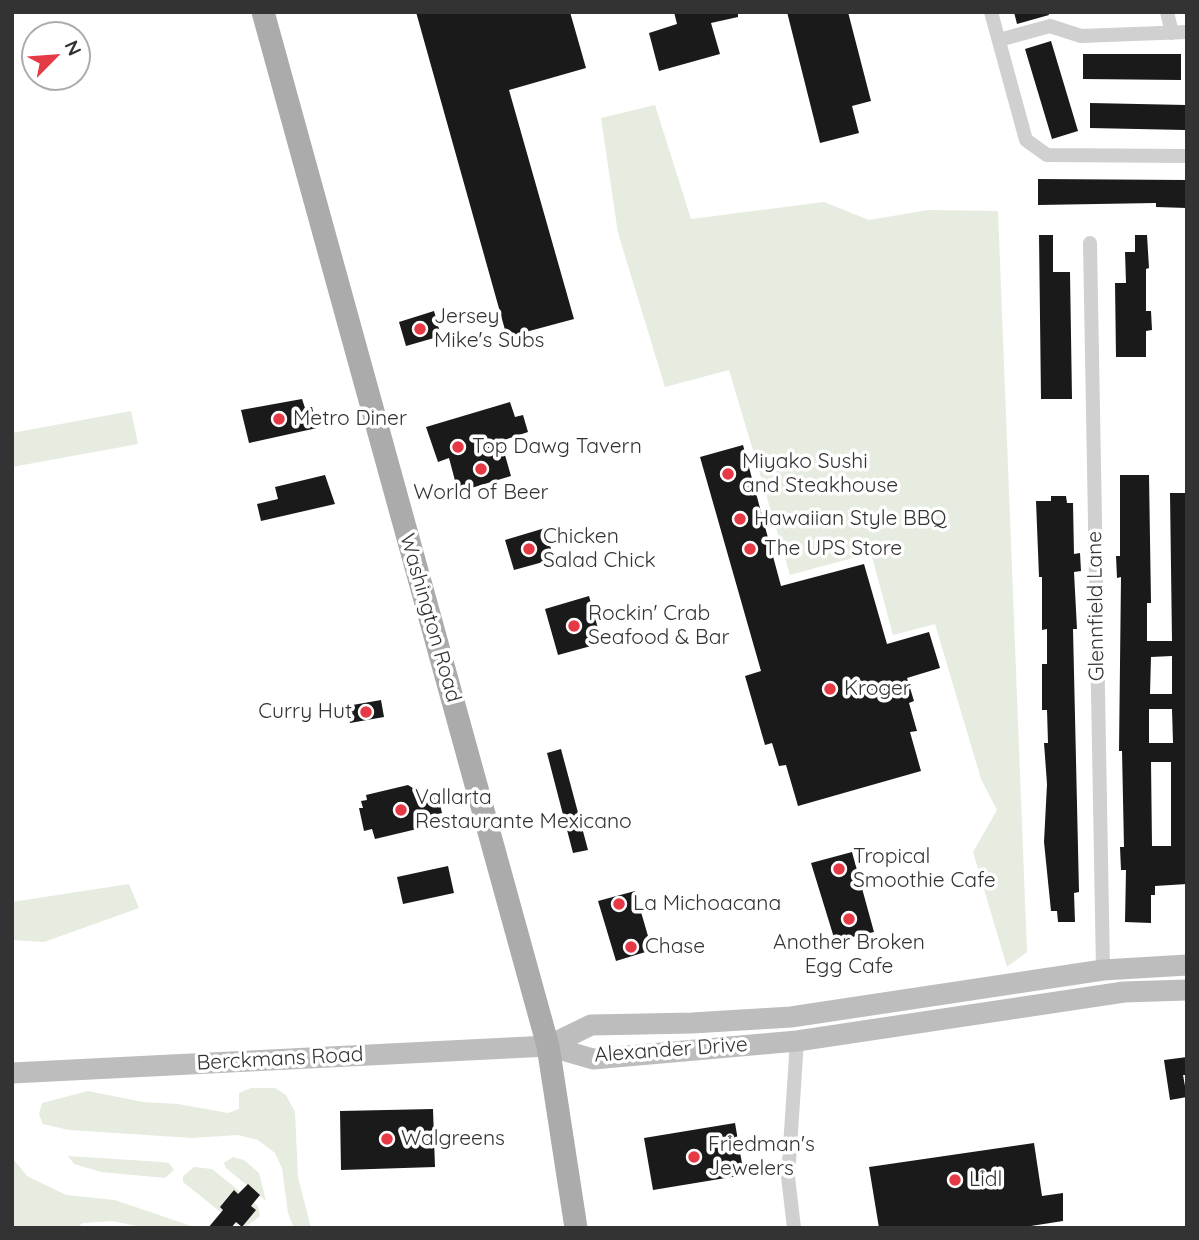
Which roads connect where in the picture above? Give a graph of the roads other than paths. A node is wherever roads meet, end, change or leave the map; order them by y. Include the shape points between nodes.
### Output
1 (990, 12) edge
2 (1167, 12) edge
3 (268, 13) edge
4 (1179, 32) edge
5 (999, 40) junction
6 (1187, 156) edge
7 (1090, 243) dead end
8 (1187, 965) edge
9 (1103, 970) junction
10 (1187, 990) edge
11 (797, 1041) junction
12 (548, 1046) junction
13 (12, 1073) edge
14 (576, 1228) edge
15 (794, 1228) edge

1 - 5 street
2 - 4 street
3 - 12 main road, Washington Road
4 - 5 street via 1081,36 1050,26
5 - 6 street via 1026,140 1047,155
7 - 9 street, Glennfield Lane
8 - 9 main road, Alexander Drive
9 - 12 main road, Alexander Drive via 791,1017 591,1025
10 - 11 main road, Alexander Drive via 1124,992
11 - 12 main road, Alexander Drive via 593,1059
11 - 15 street via 788,1177
12 - 13 main road, Berckmans Road
12 - 14 main road, Washington Road

